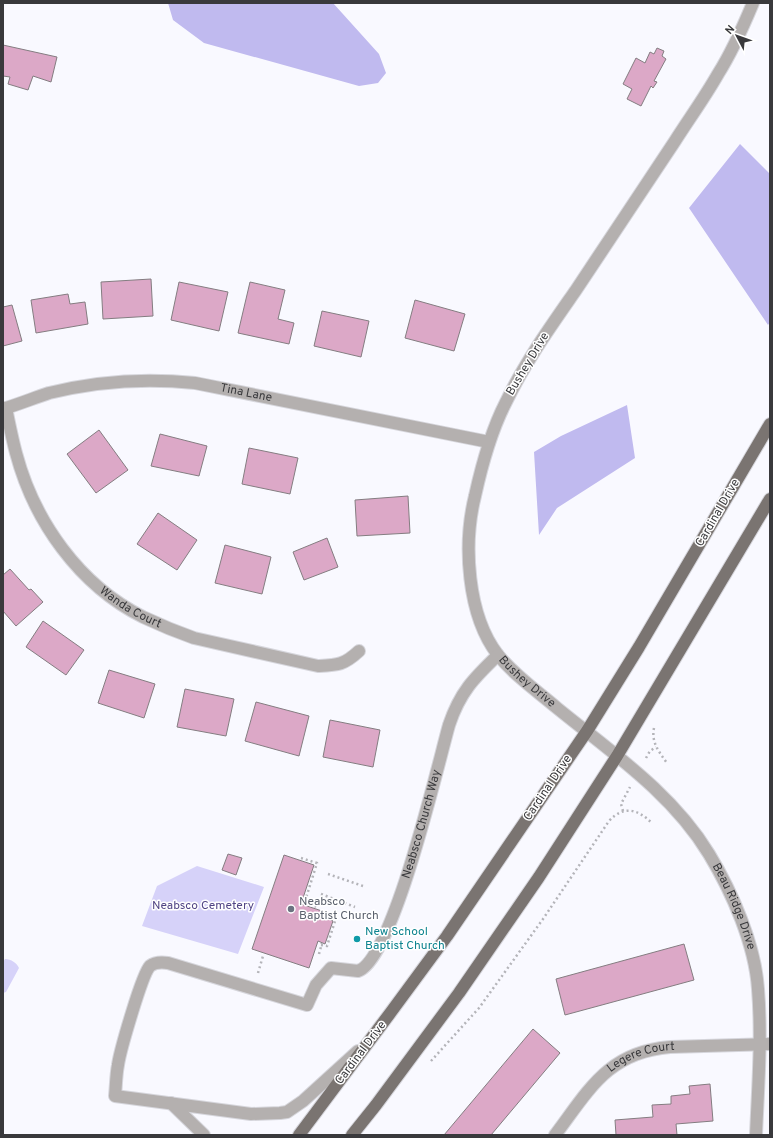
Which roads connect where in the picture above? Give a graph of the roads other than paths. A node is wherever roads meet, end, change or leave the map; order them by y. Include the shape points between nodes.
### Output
1 (753, 3) edge
2 (5, 409) edge
3 (770, 424) edge
4 (489, 442) junction
5 (770, 499) edge
6 (359, 651) dead end
7 (498, 655) junction
8 (587, 731) junction
9 (617, 756) junction
10 (371, 1039) junction
11 (765, 1044) edge
12 (171, 1103) junction
13 (204, 1135) edge
14 (299, 1135) edge
15 (352, 1135) edge
16 (555, 1135) edge
17 (756, 1135) edge

1 - 4 street, Bushey Drive via 719,73 526,363 505,402
2 - 4 street, Tina Lane via 49,394 92,385 178,381
2 - 6 street, Wanda Court via 28,489 45,523 76,565 112,598 142,616 187,635 318,666 337,665 349,660
3 - 8 main road, Cardinal Drive via 640,647
4 - 7 street, Bushey Drive via 474,498 469,534 470,569 476,609 484,632
5 - 9 main road
7 - 8 street, Bushey Drive via 525,682
7 - 12 street, Neabsco Church Way via 472,680 456,704 411,866 396,909 377,951 362,970 331,968 316,985 307,1005 168,963 158,962 150,966 119,1058 115,1096
8 - 9 street, Beau Ridge Drive
8 - 10 main road, Cardinal Drive via 447,936
9 - 11 street, Beau Ridge Drive via 656,788 684,818 708,851 728,887 743,924 754,964
9 - 15 main road via 539,877 459,992
10 - 12 street via 303,1101 287,1112 251,1114
10 - 14 main road, Cardinal Drive
11 - 16 street, Legere Court via 670,1046 636,1054 612,1066 596,1081
11 - 17 street, Beau Ridge Drive
12 - 13 street

